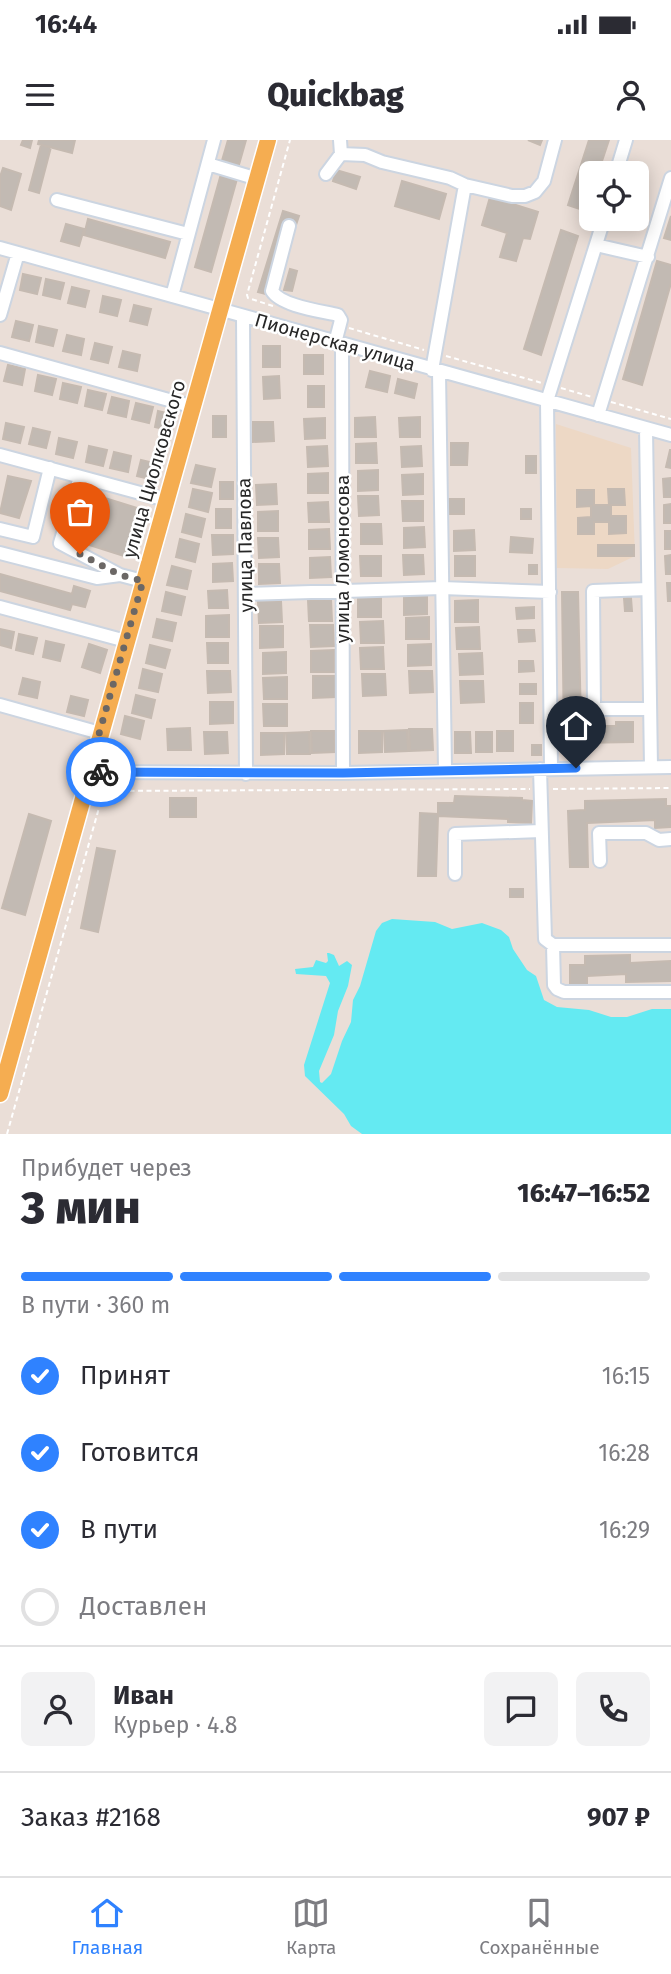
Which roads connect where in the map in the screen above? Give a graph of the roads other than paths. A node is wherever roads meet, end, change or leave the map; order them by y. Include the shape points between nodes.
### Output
1 (214, 140) edge
2 (268, 140) edge
3 (340, 140) edge
4 (555, 140) edge
5 (626, 140) edge
6 (341, 154) junction
7 (620, 161) edge
8 (208, 164) junction
9 (326, 174) dead end
10 (671, 178) edge
11 (258, 179) junction
12 (465, 185) junction
13 (57, 200) dead end
14 (289, 226) dead end
15 (600, 231) edge
16 (188, 234) junction
17 (596, 245) junction
18 (0, 248) edge
19 (18, 253) junction
20 (648, 257) junction
21 (172, 296) junction
22 (222, 310) junction
23 (0, 315) edge
24 (243, 316) junction
25 (339, 344) junction
26 (0, 353) edge
27 (436, 371) junction
28 (547, 401) junction
29 (194, 407) junction
30 (598, 415) junction
31 (646, 428) junction
32 (671, 435) edge
33 (0, 455) edge
34 (50, 468) junction
35 (80, 477) junction
36 (166, 500) junction
37 (0, 529) edge
38 (0, 553) edge
39 (120, 575) junction
40 (143, 581) junction
41 (442, 588) junction
42 (648, 589) junction
43 (342, 591) junction
44 (550, 592) junction
45 (246, 594) junction
46 (0, 607) edge
47 (126, 640) junction
48 (0, 705) edge
49 (650, 709) junction
50 (100, 733) junction
51 (651, 767) junction
52 (671, 767) edge
53 (545, 769) junction
54 (445, 770) junction
55 (88, 772) junction
56 (343, 773) junction
57 (246, 774) junction
58 (541, 831) junction
59 (671, 839) edge
60 (600, 861) dead end
61 (455, 874) dead end
62 (553, 945) junction
63 (671, 945) edge
64 (671, 992) edge
65 (0, 1094) edge

1 - 8 street
2 - 11 main road, улица Циолковского
3 - 6 street
4 - 12 street via 544,181 535,192 512,196
5 - 7 street
6 - 9 street
6 - 12 street via 365,155
8 - 11 street
8 - 16 street
10 - 20 street
11 - 22 main road, улица Циолковского
12 - 27 street via 435,353
13 - 16 street
14 - 25 street, улица Ломоносова via 272,284 275,296 340,317
15 - 17 street
16 - 21 street
17 - 20 street
17 - 28 street
18 - 19 street, Пионерская улица
19 - 21 street, Пионерская улица
19 - 23 street
20 - 30 street
21 - 22 street, Пионерская улица
22 - 24 street, Пионерская улица
22 - 29 main road, улица Циолковского
24 - 25 street, Пионерская улица
24 - 45 street, улица Павлова
25 - 27 street, Пионерская улица
25 - 43 street, улица Ломоносова
26 - 29 street
27 - 28 street, Пионерская улица
27 - 41 street
28 - 30 street, Пионерская улица
28 - 44 street
29 - 36 main road, улица Циолковского
30 - 31 street, Пионерская улица
31 - 32 street, Пионерская улица
31 - 42 street
33 - 34 street
34 - 35 street
34 - 37 street via 33,537
35 - 36 street
35 - 39 street via 60,543
36 - 40 main road, улица Циолковского
38 - 39 street via 97,578
39 - 40 street
40 - 47 main road, улица Циолковского
41 - 43 street
41 - 44 street
41 - 54 street
42 - 49 street
42 - 49 street via 593,591 594,709
43 - 45 street
43 - 56 street, улица Ломоносова
44 - 53 street
45 - 57 street, улица Павлова
46 - 47 street
47 - 50 main road, улица Циолковского
48 - 50 street
49 - 51 street
50 - 55 main road, улица Циолковского
51 - 52 street
51 - 53 street
53 - 54 street
53 - 58 street via 540,789
54 - 56 street
55 - 57 street
55 - 65 main road, улица Циолковского
56 - 57 street
58 - 61 street via 454,834
58 - 62 street via 545,939
59 - 60 street via 659,840 646,833 599,833
62 - 63 street
62 - 64 street via 554,985 564,992

